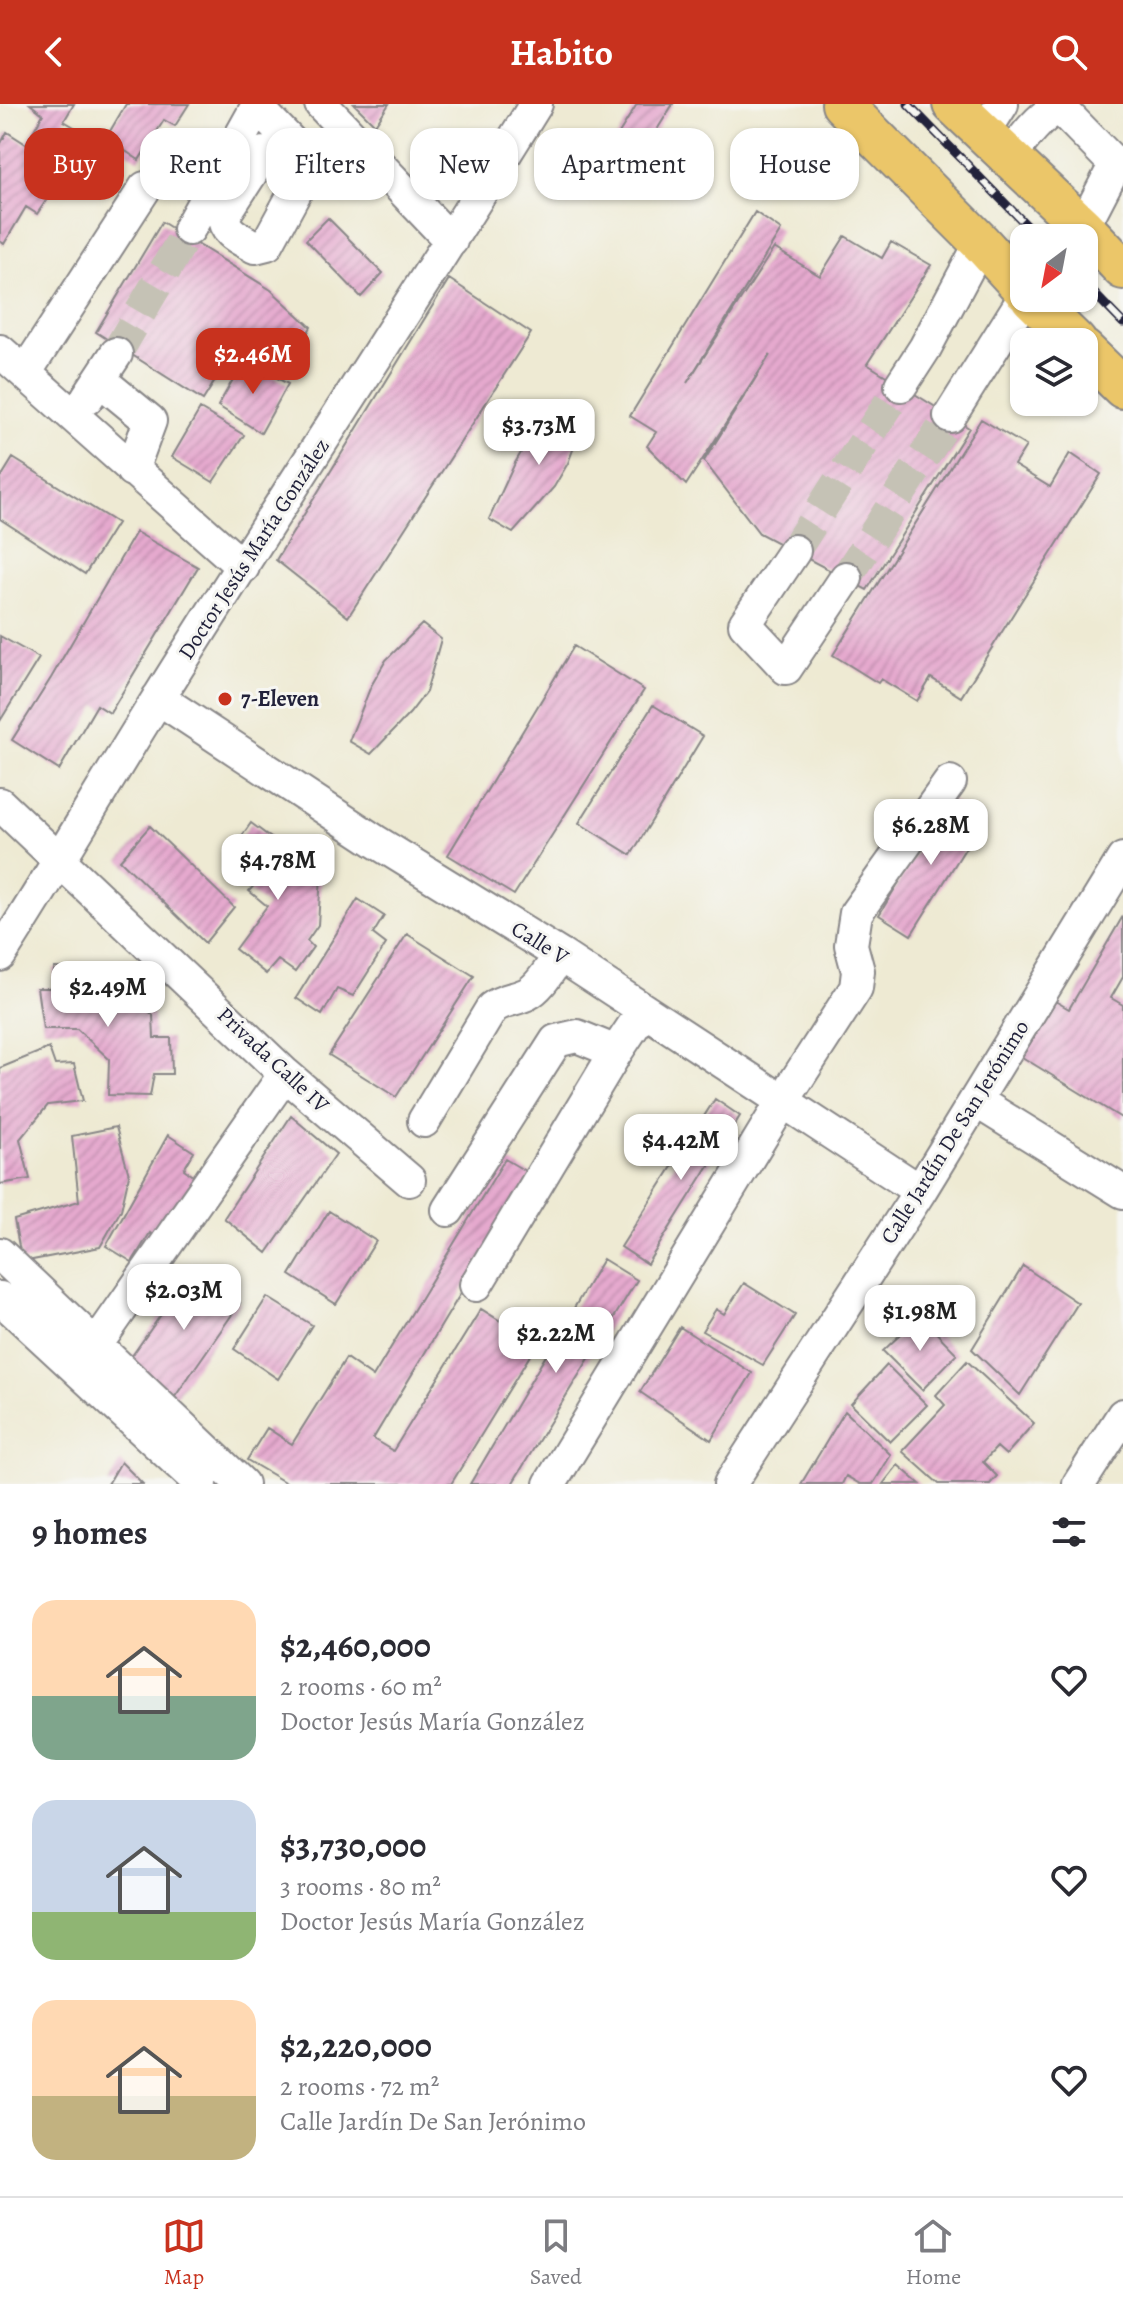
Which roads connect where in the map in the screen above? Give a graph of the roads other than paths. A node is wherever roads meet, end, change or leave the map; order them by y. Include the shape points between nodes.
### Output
1 (321, 104) edge
2 (536, 104) edge
3 (842, 104) edge
4 (922, 104) edge
5 (953, 104) edge
6 (998, 136) edge
7 (264, 153) dead end
8 (140, 196) edge
9 (1080, 224) edge
10 (1085, 224) edge
11 (189, 229) tunnel mouth
12 (451, 241) junction
13 (981, 243) junction
14 (1098, 243) edge
15 (1123, 269) edge
16 (1010, 275) edge
17 (1015, 312) edge
18 (1045, 312) edge
19 (1062, 328) edge
20 (0, 351) edge
21 (1098, 364) edge
22 (25, 373) junction
23 (901, 385) tunnel mouth
24 (1123, 388) edge
25 (73, 416) junction
26 (950, 416) tunnel mouth
27 (132, 470) junction
28 (794, 551) tunnel mouth
29 (243, 567) junction
30 (846, 578) tunnel mouth
31 (158, 698) junction
32 (950, 782) dead end
33 (0, 804) edge
34 (1123, 859) edge
35 (61, 860) junction
36 (0, 955) edge
37 (560, 955) junction
38 (644, 1010) junction
39 (616, 1052) junction
40 (285, 1074) junction
41 (783, 1101) junction
42 (976, 1101) junction
43 (424, 1121) dead end
44 (409, 1180) dead end
45 (920, 1191) junction
46 (1123, 1192) edge
47 (448, 1210) dead end
48 (0, 1254) edge
49 (476, 1285) dead end
50 (0, 1298) edge
51 (96, 1345) junction
52 (146, 1412) junction
53 (1123, 1415) edge
54 (201, 1484) edge
55 (242, 1484) edge
56 (550, 1484) edge
57 (730, 1484) edge
58 (1079, 1484) edge

1 - 12 street
2 - 12 street, Doctor Jesús María González
3 - 13 main road
4 - 6 main road via 951,133
5 - 6 main road
6 - 9 main road
6 - 10 street via 1030,130 1055,109 1064,112 1113,162
7 - 11 street via 224,223 255,247 267,244 311,163 257,107
8 - 22 street
12 - 29 street, Doctor Jesús María González
13 - 16 main road
13 - 23 street
14 - 15 main road
17 - 26 street
18 - 19 main road
20 - 22 street
21 - 24 main road
22 - 25 street
25 - 27 street
25 - 27 street via 108,367 150,421
27 - 29 street
28 - 30 street via 745,624 786,668
29 - 31 street, Doctor Jesús María González
31 - 35 street, Doctor Jesús María González
31 - 37 street, Calle V
32 - 41 street via 856,913 851,945 856,988
33 - 35 street, Privada Calle IV
34 - 42 street, Calle Jardín De San Jerónimo
35 - 36 street, Doctor Jesús María González
35 - 40 street, Privada Calle IV
37 - 38 street, Calle V
37 - 43 street via 536,987 492,1008
38 - 39 street
38 - 41 street, Calle V
39 - 47 street via 577,1036 556,1041
39 - 49 street
40 - 44 street, Privada Calle IV
40 - 51 street
41 - 45 street, Calle V
41 - 56 street
42 - 45 street, Calle Jardín De San Jerónimo
42 - 46 street
45 - 57 street, Calle Jardín De San Jerónimo
48 - 51 street
50 - 52 street
51 - 52 street
52 - 54 street
52 - 55 street
53 - 58 street

